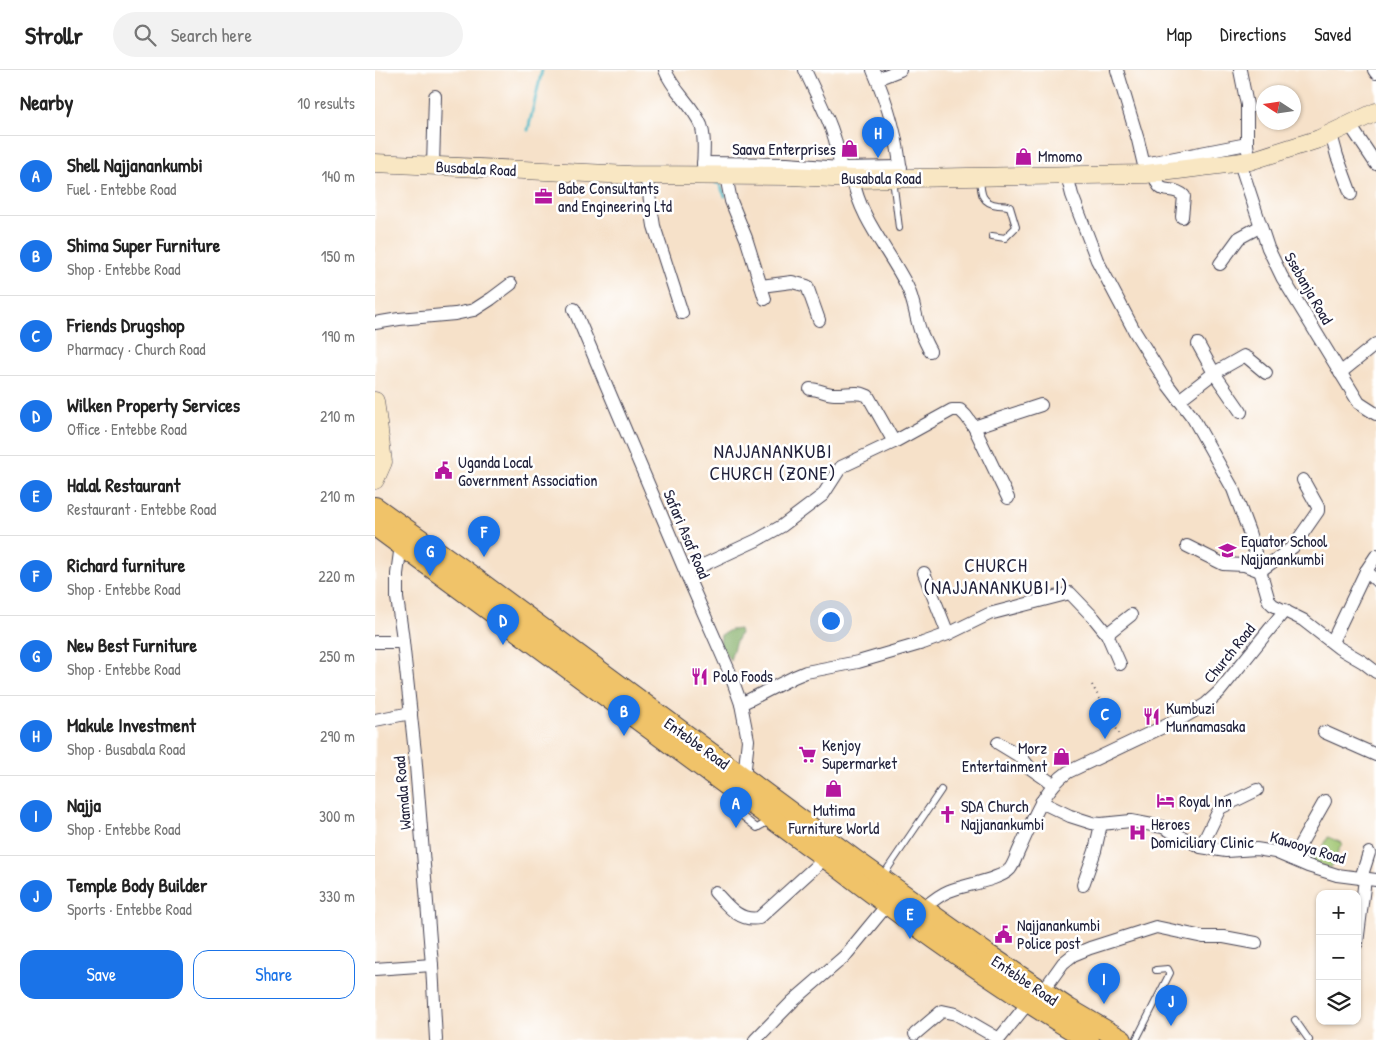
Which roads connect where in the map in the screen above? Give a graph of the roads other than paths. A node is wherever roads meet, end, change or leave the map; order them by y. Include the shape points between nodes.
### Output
1 (665, 70) edge
2 (805, 70) edge
3 (900, 70) edge
4 (1117, 70) edge
5 (1240, 70) edge
6 (1374, 70) edge
7 (1376, 73) edge
8 (875, 75) edge
9 (435, 96) dead end
10 (1376, 112) edge
11 (1350, 125) junction
12 (1331, 134) junction
13 (1245, 156) junction
14 (375, 163) edge
15 (1376, 164) edge
16 (433, 166) junction
17 (703, 170) junction
18 (1148, 170) junction
19 (846, 173) junction
20 (646, 175) junction
21 (898, 175) junction
22 (1067, 175) junction
23 (725, 176) junction
24 (980, 177) junction
25 (1351, 194) dead end
26 (1182, 217) dead end
27 (1261, 226) junction
28 (899, 228) dead end
29 (992, 236) dead end
30 (1220, 264) dead end
31 (511, 284) dead end
32 (761, 286) junction
33 (765, 299) dead end
34 (574, 309) dead end
35 (682, 313) dead end
36 (819, 320) dead end
37 (375, 323) edge
38 (1198, 344) dead end
39 (1376, 344) edge
40 (930, 351) dead end
41 (1214, 373) junction
42 (1266, 373) dead end
43 (1340, 373) junction
44 (810, 389) dead end
45 (1179, 400) junction
46 (375, 402) edge
47 (1041, 405) dead end
48 (1241, 412) dead end
49 (1376, 414) edge
50 (974, 427) junction
51 (894, 442) junction
52 (375, 480) edge
53 (1303, 480) dead end
54 (1008, 498) dead end
55 (375, 507) edge
56 (375, 526) edge
57 (401, 545) junction
58 (1187, 546) dead end
59 (1376, 556) edge
60 (1260, 571) junction
61 (1366, 571) junction
62 (686, 573) junction
63 (924, 573) dead end
64 (1376, 580) edge
65 (1285, 610) junction
66 (1131, 615) dead end
67 (948, 634) junction
68 (1107, 634) junction
69 (375, 642) edge
70 (403, 642) junction
71 (1331, 642) junction
72 (1120, 664) dead end
73 (1376, 672) edge
74 (741, 704) junction
75 (411, 713) junction
76 (375, 720) edge
77 (1324, 732) dead end
78 (998, 743) dead end
79 (1376, 755) edge
80 (738, 783) junction
81 (1053, 784) junction
82 (941, 790) dead end
83 (1257, 790) dead end
84 (1325, 801) dead end
85 (1041, 802) junction
86 (1101, 824) junction
87 (1201, 847) junction
88 (1369, 853) dead end
89 (825, 858) junction
90 (1292, 859) junction
91 (881, 878) junction
92 (1367, 879) edge
93 (1083, 884) dead end
94 (715, 892) dead end
95 (887, 905) junction
96 (924, 908) junction
97 (1358, 935) edge
98 (1256, 943) dead end
99 (432, 965) junction
100 (375, 969) edge
101 (1156, 970) dead end
102 (1035, 997) junction
103 (1295, 1020) dead end
104 (915, 1034) dead end
105 (436, 1040) edge
106 (755, 1040) edge
107 (1089, 1040) edge
108 (1122, 1040) edge
109 (1136, 1040) edge
110 (1309, 1040) edge

1 - 17 street via 671,85 701,126
2 - 19 street via 825,111
3 - 8 street
4 - 18 street
5 - 13 street, Ssebanja Road via 1247,105
6 - 7 street
8 - 21 street via 889,115
9 - 16 street
10 - 11 street, Busabala Road
11 - 12 street, Busabala Road
11 - 15 street
12 - 13 street, Busabala Road
12 - 25 street
13 - 18 street, Busabala Road
13 - 27 street, Ssebanja Road
14 - 16 street, Busabala Road
16 - 20 street, Busabala Road
17 - 19 street via 787,164
17 - 20 street, Busabala Road
17 - 23 street, Busabala Road
18 - 22 street, Busabala Road
18 - 26 street via 1159,188 1184,196
19 - 21 street, Busabala Road
19 - 23 street, Busabala Road
19 - 40 street via 861,207 912,297 920,329
20 - 35 street via 654,226
21 - 24 street, Busabala Road
21 - 28 lane
22 - 24 street, Busabala Road
22 - 45 street via 1097,260 1135,332
23 - 32 street
24 - 29 lane via 983,198 988,203 1010,207 1015,226 1005,238
27 - 30 street via 1239,238
27 - 43 street, Ssebanja Road via 1282,277
31 - 37 street via 473,310
32 - 33 street
32 - 36 street via 792,282 807,286
34 - 62 street, Safari Asaf Road
38 - 41 street
39 - 43 street
41 - 42 street via 1244,356
41 - 45 street
41 - 48 street
43 - 49 street, Ssebanja Road via 1359,403
44 - 51 street via 868,396
45 - 60 street via 1193,418 1233,489
46 - 52 street via 383,462
47 - 50 street
50 - 51 street via 960,410 952,410
50 - 54 street
51 - 62 street via 841,467 823,495 782,526
53 - 60 street via 1318,511 1293,547
55 - 80 main road, Entebbe Road via 469,574
56 - 57 main road, Entebbe Road
57 - 70 street, Wamala Road via 397,598
57 - 80 main road, Entebbe Road
58 - 60 street via 1223,564 1244,565
59 - 61 street
60 - 65 street via 1269,601
61 - 64 street
61 - 71 street
62 - 74 street, Safari Asaf Road
63 - 67 street
65 - 71 street
65 - 81 street, Church Road via 1212,699 1184,717 1068,772
66 - 68 street
67 - 68 street via 989,614 1070,592
67 - 74 street via 858,662 794,676
68 - 72 street
69 - 70 street
70 - 75 street, Wamala Road
71 - 73 street
74 - 80 street, Safari Asaf Road via 748,740
75 - 76 street
75 - 99 street, Wamala Road
77 - 79 street
78 - 81 street via 1021,757 1030,768
80 - 89 main road, Entebbe Road via 772,818
80 - 91 main road, Entebbe Road
81 - 85 street, Church Road
82 - 91 lane
83 - 87 street via 1220,808
84 - 90 street
85 - 86 street, Kawooya Road via 1077,818
85 - 96 street, Church Road via 1010,868 995,877 944,893
86 - 87 street, Kawooya Road via 1131,822 1163,827
86 - 93 street
87 - 90 street, Kawooya Road via 1226,851 1256,849
88 - 92 street
89 - 94 street via 759,918 740,917
89 - 95 main road, Entebbe Road
90 - 92 street, Kawooya Road via 1337,875
91 - 96 main road, Entebbe Road
92 - 97 street
95 - 102 main road, Entebbe Road via 986,975
95 - 106 street via 845,956 793,1001
96 - 102 main road, Entebbe Road
98 - 102 street via 1156,927 1073,955
99 - 100 street
99 - 105 street, Wamala Road
101 - 109 lane via 1168,969 1170,973
102 - 104 street via 999,1039 949,1011 942,1011
102 - 107 main road, Entebbe Road
102 - 108 main road, Entebbe Road via 1069,1009
103 - 110 lane

